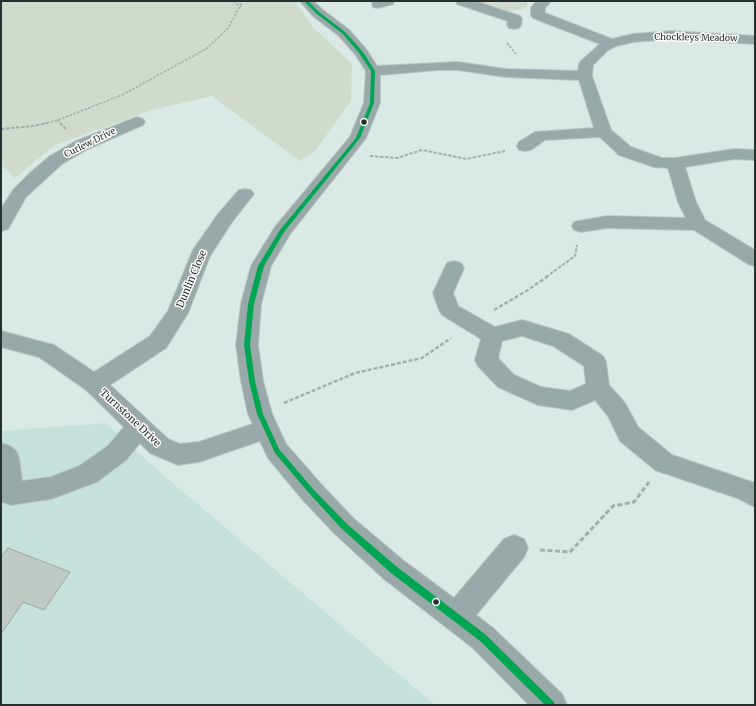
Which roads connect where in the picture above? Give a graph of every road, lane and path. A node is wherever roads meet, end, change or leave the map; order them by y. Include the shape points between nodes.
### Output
1 (234, 1) edge
2 (243, 1) edge
3 (306, 1) edge
4 (462, 1) edge
5 (546, 1) edge
6 (241, 6) junction
7 (538, 15) junction
8 (515, 22) junction
9 (755, 40) edge
10 (611, 43) junction
11 (373, 71) junction
12 (528, 74) junction
13 (585, 76) junction
14 (137, 122) dead end
15 (1, 129) edge
16 (604, 132) junction
17 (525, 146) joint
18 (345, 154) junction
19 (755, 155) edge
20 (675, 163) junction
21 (245, 194) dead end
22 (1, 224) edge
23 (698, 224) junction
24 (582, 226) joint
25 (755, 259) edge
26 (454, 268) dead end
27 (472, 323) junction
28 (493, 336) junction
29 (1, 339) edge
30 (94, 384) junction
31 (598, 388) junction
32 (263, 422) junction
33 (138, 427) junction
34 (1, 453) edge
35 (664, 463) junction
36 (755, 496) edge
37 (514, 548) joint
38 (456, 617) junction
39 (551, 705) edge

1 - 6 path
2 - 6 path
3 - 11 street via 344,33
4 - 8 street
5 - 7 street via 538,8
6 - 15 path via 228,28 206,49 122,95 58,120 33,126
7 - 8 street
7 - 10 street
8 - 12 path via 504,37 510,49 524,61
9 - 10 street, Chockleys Meadow via 671,35 633,38
10 - 13 street, Chockleys Meadow via 586,64
11 - 12 street via 438,66
11 - 18 street via 372,103 358,138
12 - 13 street
13 - 16 street
14 - 22 street, Curlew Drive via 56,160 19,194
16 - 17 street via 541,135
16 - 20 street via 625,151 660,164
17 - 18 path via 466,159 422,150 397,158
18 - 32 street via 282,231 261,266 251,304 247,345 252,381
19 - 20 street via 734,154
20 - 23 street via 687,202
21 - 30 street, Dunlin Close via 224,218 200,255 178,313 158,342
23 - 24 street via 607,222
23 - 25 street
24 - 27 path via 575,256 528,290
26 - 27 street via 443,293 449,310
27 - 28 street
27 - 32 path via 422,358 355,373
28 - 31 street via 522,328 561,340 595,362
28 - 31 street via 486,360 506,381 538,396 572,401
29 - 30 street, Turnstone Drive via 46,351
30 - 33 street, Turnstone Drive
31 - 35 street via 617,410 629,434
32 - 33 street, Turnstone Drive via 222,445 178,455 159,446
32 - 38 street via 277,451 344,526 394,570
33 - 34 street via 117,453 88,474 51,488 11,494 7,458
35 - 36 street via 745,490
35 - 37 path via 634,502 613,506 570,552
37 - 38 street
38 - 39 street via 483,638

